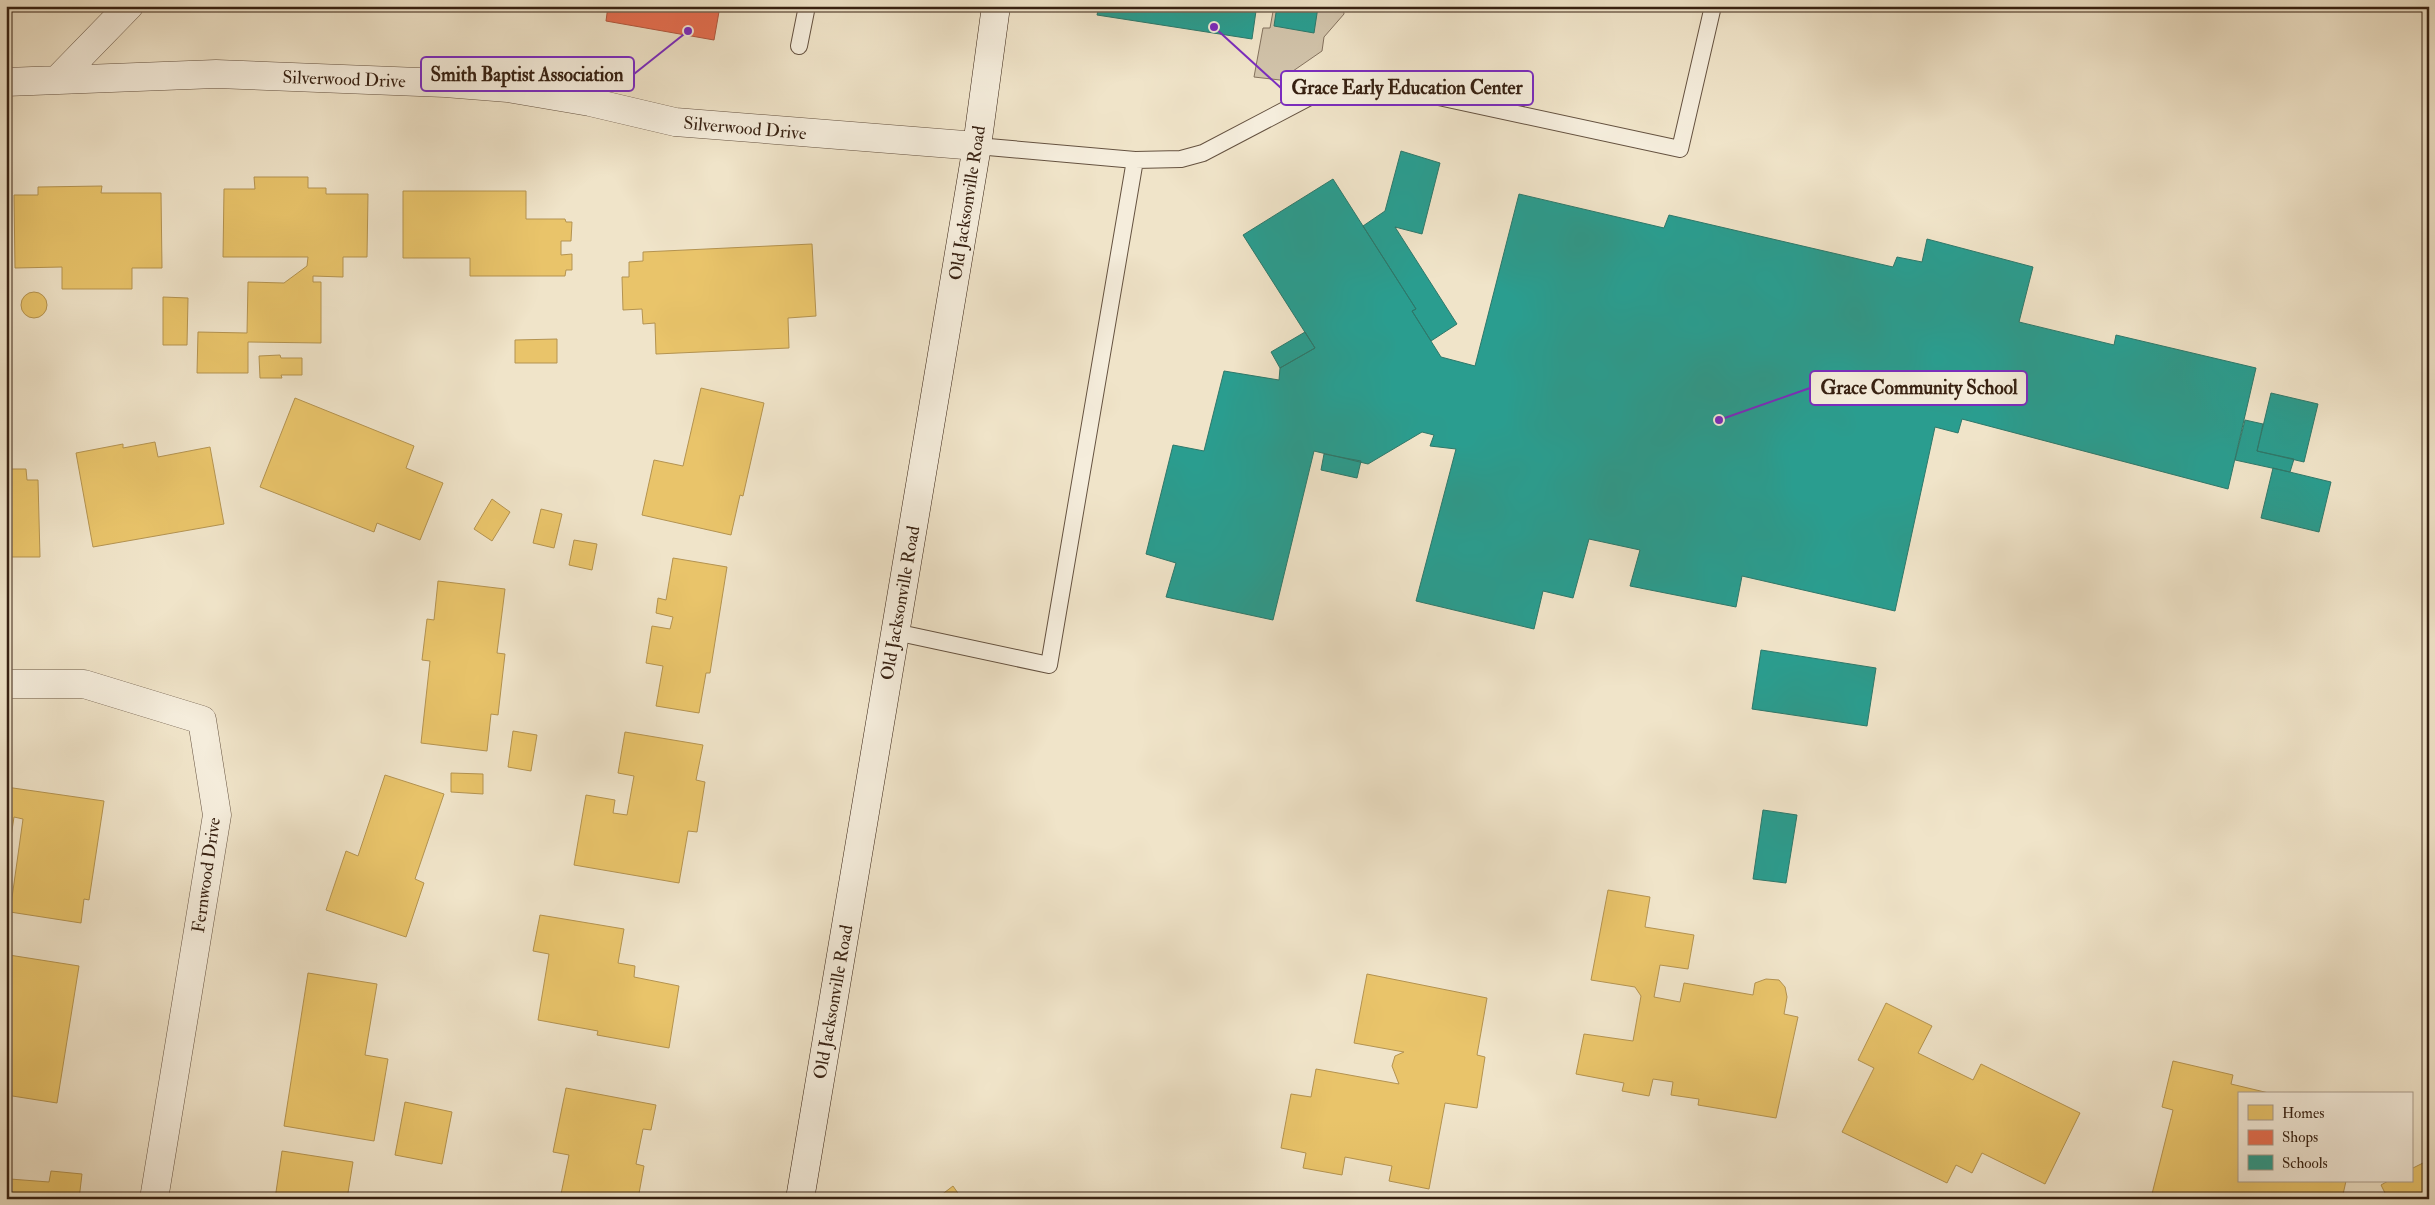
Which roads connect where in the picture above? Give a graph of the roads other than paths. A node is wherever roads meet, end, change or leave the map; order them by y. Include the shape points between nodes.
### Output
1 (129, 6) edge
2 (808, 6) edge
3 (996, 6) edge
4 (1713, 6) edge
5 (800, 46) dead end
6 (56, 80) junction
7 (6, 82) edge
8 (977, 146) junction
9 (1134, 160) junction
10 (895, 632) junction
11 (6, 684) edge
12 (154, 1199) edge
13 (800, 1199) edge

1 - 6 street
2 - 5 lane
3 - 8 street, Old Jacksonville Road
4 - 9 lane via 1680,149 1363,83 1325,89 1203,153 1181,159
6 - 7 street, Silverwood Drive
6 - 8 street, Silverwood Drive via 216,74 454,84 508,88 590,102 675,122
8 - 9 lane
8 - 10 street, Old Jacksonville Road
9 - 10 lane via 1049,665
10 - 13 street, Old Jacksonville Road
11 - 12 street, Fernwood Drive via 84,684 202,720 217,815

